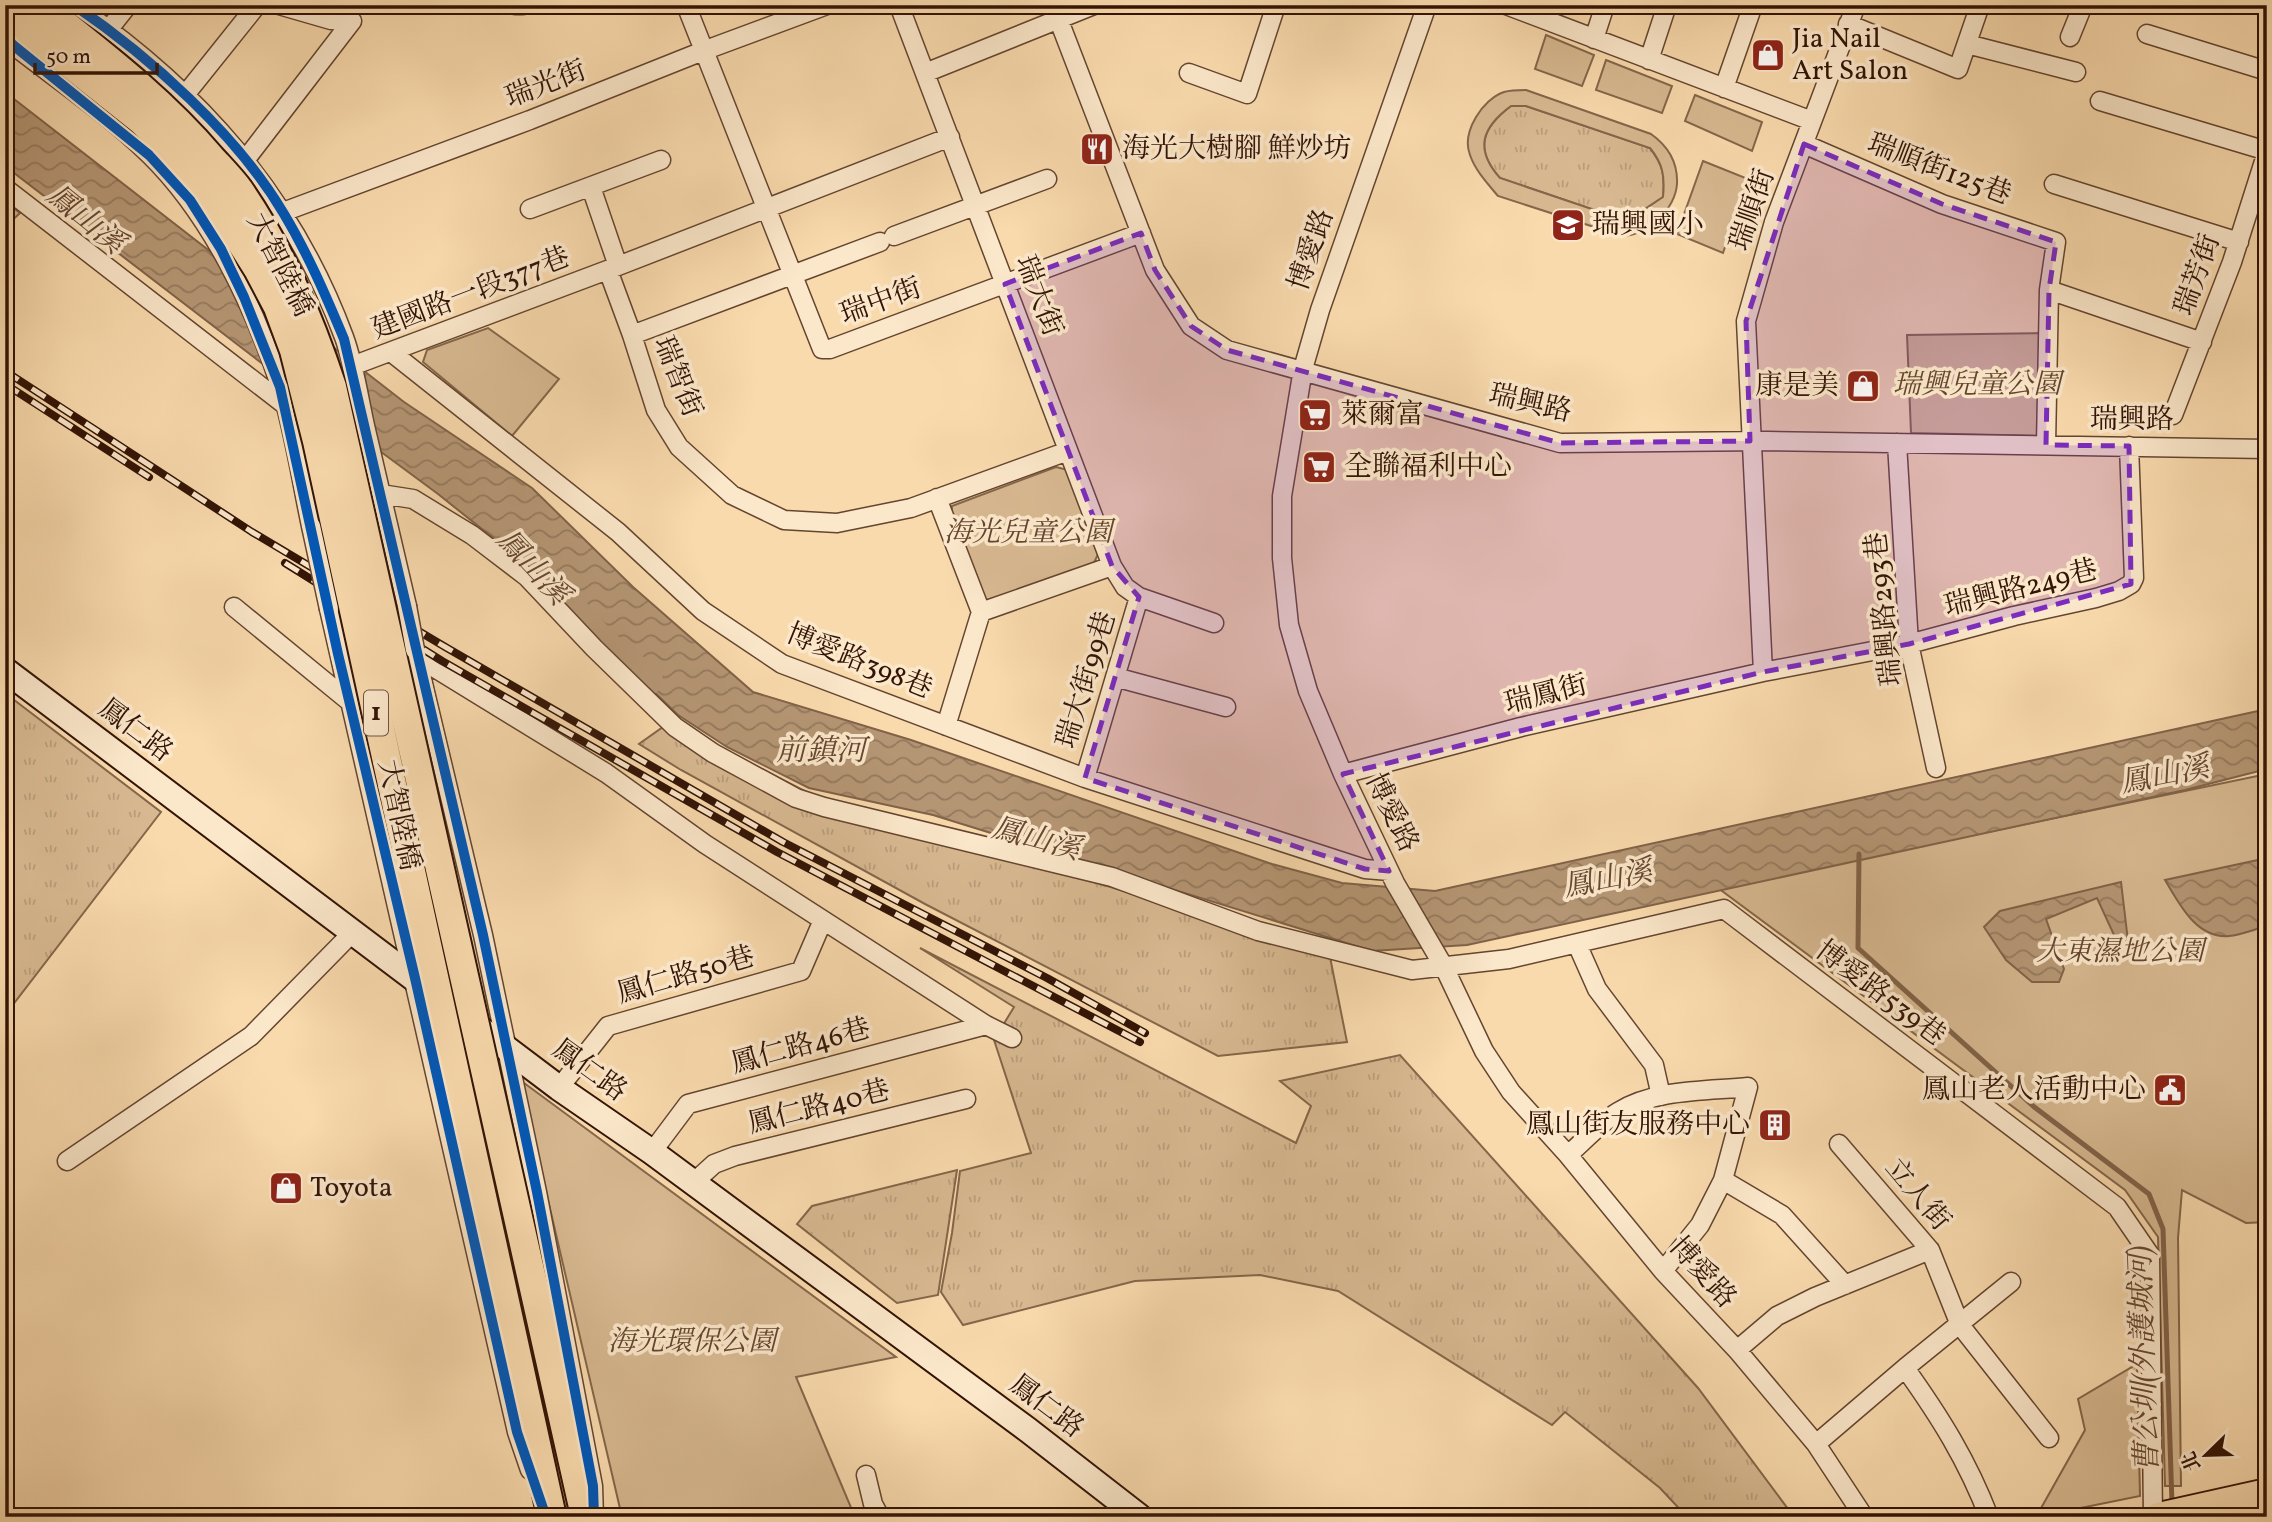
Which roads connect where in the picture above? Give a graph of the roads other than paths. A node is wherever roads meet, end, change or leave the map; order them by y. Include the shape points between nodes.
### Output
1 (40, 5) edge
2 (74, 5) edge
3 (128, 5) edge
4 (257, 5) edge
5 (279, 5) edge
6 (515, 5) edge
7 (523, 5) edge
8 (686, 5) edge
9 (827, 5) edge
10 (899, 5) edge
11 (1094, 5) edge
12 (1276, 5) edge
13 (1427, 5) edge
14 (1506, 5) edge
15 (1605, 5) edge
16 (1667, 5) edge
17 (1753, 5) edge
18 (1856, 5) edge
19 (1980, 5) edge
20 (2083, 5) edge
21 (1056, 13) edge
22 (6, 20) edge
23 (1848, 24) junction
24 (109, 29) junction
25 (2147, 34) dead end
26 (2070, 37) dead end
27 (1594, 39) junction
28 (1967, 44) junction
29 (703, 51) junction
30 (1649, 60) junction
31 (2267, 71) edge
32 (2076, 72) dead end
33 (925, 73) junction
34 (1189, 73) dead end
35 (1724, 88) junction
36 (185, 95) junction
37 (2100, 101) dead end
38 (1812, 121) junction
39 (950, 137) junction
40 (1804, 144) junction
41 (2267, 151) edge
42 (246, 159) junction
43 (661, 160) dead end
44 (1047, 179) dead end
45 (2054, 184) dead end
46 (591, 187) junction
47 (5, 188) edge
48 (976, 206) junction
49 (530, 209) dead end
50 (766, 209) junction
51 (283, 212) junction
52 (1141, 233) junction
53 (2239, 242) junction
54 (613, 268) junction
55 (793, 275) junction
56 (1005, 284) junction
57 (2049, 290) junction
58 (632, 335) junction
59 (2202, 342) junction
60 (391, 352) junction
61 (1303, 369) junction
62 (353, 372) junction
63 (285, 405) junction
64 (2173, 415) dead end
65 (1750, 441) junction
66 (1896, 443) junction
67 (2046, 445) junction
68 (2129, 446) junction
69 (2267, 449) edge
70 (1068, 451) junction
71 (379, 486) junction
72 (937, 498) junction
73 (1112, 566) junction
74 (1139, 597) junction
75 (234, 607) dead end
76 (981, 612) junction
77 (1214, 623) dead end
78 (1909, 644) junction
79 (416, 653) junction
80 (5, 670) edge
81 (1763, 672) junction
82 (1115, 677) junction
83 (350, 702) junction
84 (1226, 706) dead end
85 (946, 726) junction
86 (1936, 768) dead end
87 (1343, 774) junction
88 (1085, 778) junction
89 (1392, 877) junction
90 (823, 920) junction
91 (353, 932) junction
92 (1577, 944) junction
93 (1441, 963) junction
94 (415, 978) junction
95 (986, 1025) junction
96 (1012, 1038) dead end
97 (505, 1047) junction
98 (559, 1088) junction
99 (1661, 1096) junction
100 (966, 1099) dead end
101 (1839, 1144) dead end
102 (652, 1152) junction
103 (1568, 1155) junction
104 (67, 1161) dead end
105 (1723, 1180) junction
106 (692, 1184) junction
107 (1930, 1250) junction
108 (1663, 1271) junction
109 (2011, 1282) dead end
110 (1845, 1285) junction
111 (1960, 1325) junction
112 (1737, 1350) junction
113 (1905, 1368) junction
114 (2049, 1438) dead end
115 (1816, 1444) junction
116 (866, 1475) dead end
117 (2267, 1493) edge
118 (587, 1514) edge
119 (2164, 1515) edge
120 (546, 1517) edge
121 (552, 1517) edge
122 (880, 1517) edge
123 (1140, 1517) edge
124 (1864, 1517) edge
125 (1989, 1517) edge

1 - 118 main road, 大智陸橋 / 1, bridge via 158,101 239,189 289,277 316,340 335,399
2 - 24 street
3 - 24 street
4 - 36 street
5 - 42 street via 331,20 352,21
6 - 7 street
8 - 29 street, 瑞中街
9 - 29 street, 瑞光街
10 - 33 street, 瑞大街
11 - 21 street
12 - 34 street via 1247,94
13 - 61 street, 博愛路
14 - 27 street
15 - 27 street
16 - 30 street
17 - 35 street
18 - 23 street, 瑞順街
19 - 28 street
20 - 26 street
21 - 33 street
21 - 52 street, 瑞興路
22 - 63 street via 13,45 149,155 190,200 222,249
22 - 121 main road, 大智陸橋 / 1, bridge via 141,120 178,157 217,204 278,306 317,441
23 - 28 street via 1958,69
23 - 38 street, 瑞順街
24 - 36 street
25 - 31 street
27 - 30 street
28 - 32 street
29 - 50 street, 瑞中街
29 - 51 street, 瑞光街
30 - 35 street
33 - 39 street, 瑞大街
35 - 38 street
36 - 42 street
37 - 41 street
38 - 40 street, 瑞順街
39 - 48 street, 瑞大街
39 - 50 street
40 - 57 street, 瑞順街125巷 via 1942,204 2056,242
40 - 65 street, 瑞順街 via 1774,222 1746,321
41 - 53 street, 瑞芳街
42 - 51 street
43 - 46 street
44 - 48 street
45 - 53 street
46 - 49 street
46 - 54 street, 瑞智街
47 - 63 street
48 - 55 street
48 - 56 street, 瑞大街
50 - 54 street
50 - 55 street, 瑞中街
51 - 62 street via 320,282
52 - 56 street, 瑞中街
52 - 61 street, 瑞興路 via 1154,270 1191,326 1227,350
53 - 59 street, 瑞芳街
54 - 58 street, 瑞智街
54 - 60 street, 建國路一段377巷
55 - 56 street, 瑞中街 via 822,349
55 - 58 street
56 - 70 street, 瑞大街
57 - 59 street
57 - 67 street
58 - 72 street, 瑞智街 via 656,410 679,447 732,495 783,520 837,523
59 - 64 street, 瑞芳街
60 - 62 street, 建國路一段377巷
60 - 85 street, 博愛路398巷 via 618,532 703,611 782,664
61 - 65 street, 瑞興路 via 1560,443
61 - 87 street, 博愛路 via 1282,496 1282,558 1289,625 1308,691
62 - 71 street
63 - 83 street, bridge
65 - 66 street, 瑞興路
65 - 81 street
66 - 67 street, 瑞興路
66 - 78 street, 瑞興路293巷
67 - 68 street, 瑞興路
68 - 69 street, 瑞興路
68 - 78 street, 瑞興路249巷 via 2131,584 2096,598
70 - 72 street, 瑞智街
70 - 73 street, 瑞大街
71 - 79 street, bridge
71 - 93 street via 413,499 472,535 527,577 675,727 796,797 1112,877 1295,942 1412,970
72 - 76 street
73 - 74 street, 瑞大街 via 1125,587
73 - 76 street
74 - 77 street
74 - 82 street, 瑞大街99巷
75 - 83 street
76 - 85 street
78 - 81 street, 瑞鳳街
78 - 86 street, 瑞興路293巷
79 - 90 street via 606,772 705,844
79 - 97 street
80 - 91 street, 鳳仁路
81 - 87 street, 瑞鳳街 via 1521,727
82 - 84 street
82 - 88 street, 瑞大街99巷
83 - 94 street
85 - 88 street, 博愛路398巷
87 - 89 street, 博愛路
88 - 89 street, 博愛路398巷
89 - 93 street, 博愛路
90 - 95 street
90 - 98 street, 鳳仁路50巷 via 801,971 608,1026
91 - 94 street, 鳳仁路
91 - 104 street via 251,1036
92 - 93 street via 1509,959
92 - 99 street via 1597,989 1654,1065
92 - 119 street, 博愛路539巷 via 1724,909 2117,1207 2150,1255
93 - 103 street, 博愛路 via 1490,1062
94 - 97 street, 鳳仁路
94 - 120 street via 517,1432
95 - 96 street
95 - 102 street, 鳳仁路46巷 via 688,1104
97 - 98 street, 鳳仁路
97 - 118 street via 593,1486
98 - 102 street, 鳳仁路
99 - 103 street via 1618,1112
99 - 105 street via 1748,1087
100 - 106 street, 鳳仁路40巷 via 734,1156 714,1164
101 - 107 street, 立人街
102 - 106 street, 鳳仁路
103 - 108 street, 博愛路
105 - 108 street via 1700,1225
105 - 110 street via 1782,1215
106 - 123 street, 鳳仁路
107 - 110 street
107 - 111 street, 立人街
108 - 112 street, 博愛路
109 - 111 street
110 - 112 street via 1777,1317
111 - 113 street
111 - 114 street, 立人街
112 - 115 street, 博愛路
113 - 115 street
113 - 125 street via 1964,1458
115 - 124 street, 博愛路
116 - 122 street
117 - 119 main road

